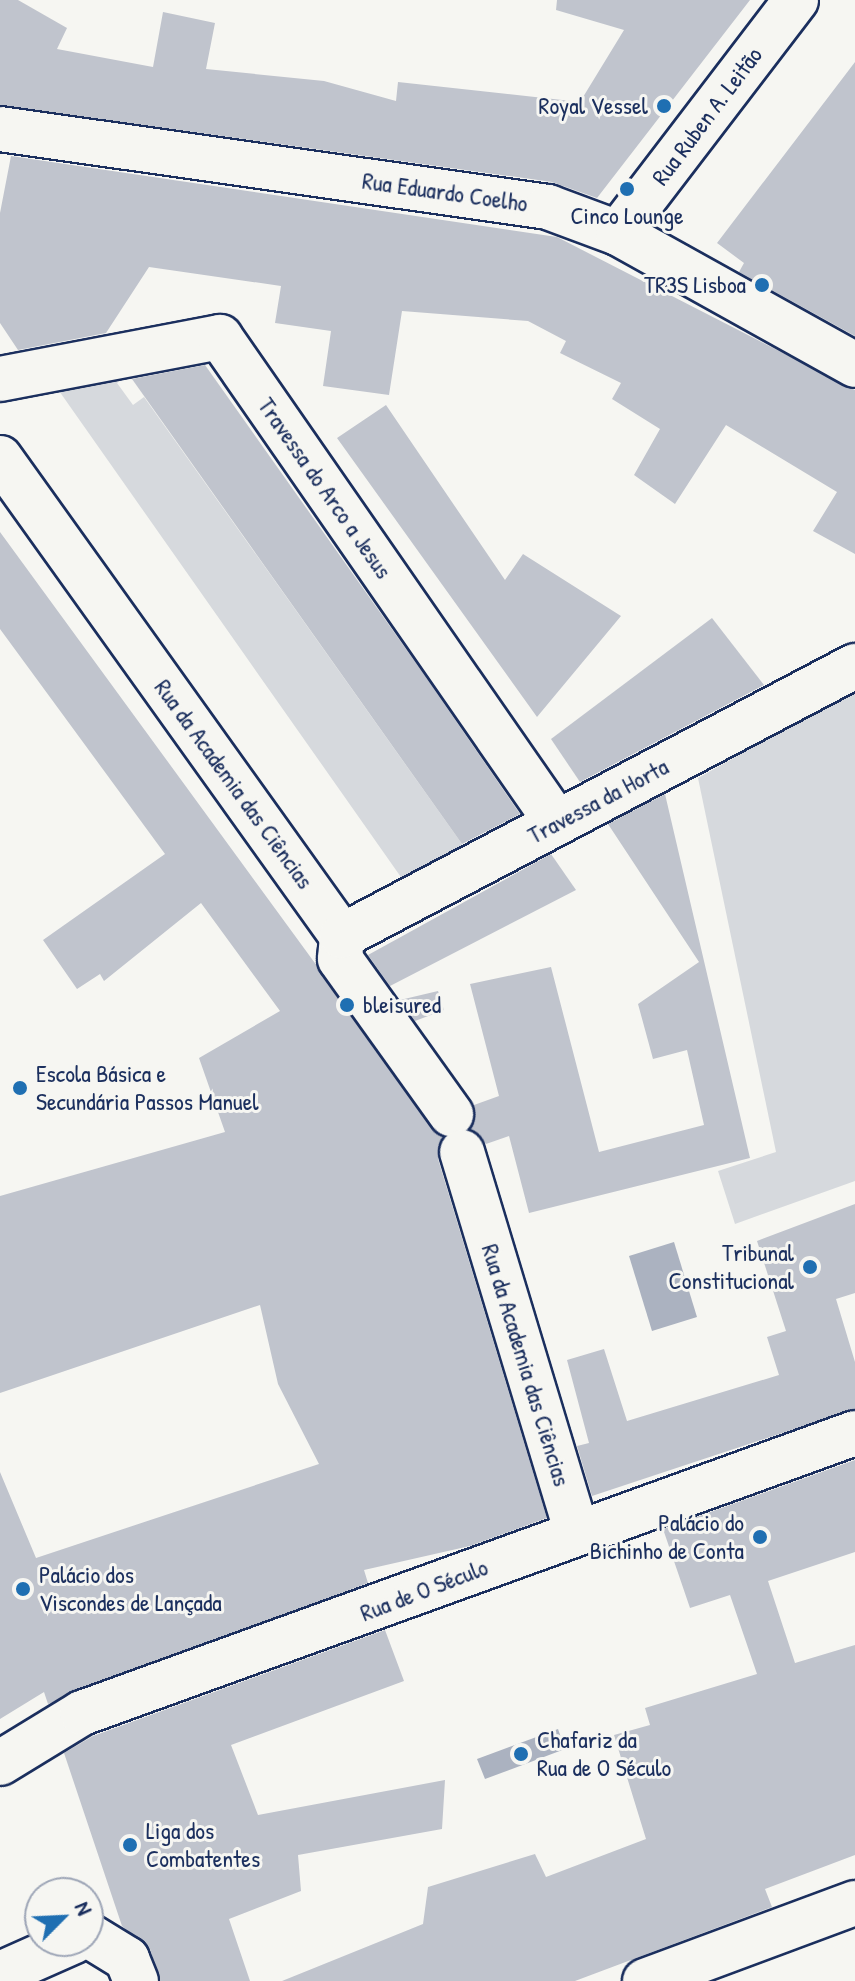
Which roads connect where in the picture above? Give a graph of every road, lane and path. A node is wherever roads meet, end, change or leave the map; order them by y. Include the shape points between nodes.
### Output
1 (796, 0) edge
2 (0, 129) edge
3 (618, 233) junction
4 (855, 365) edge
5 (0, 379) edge
6 (0, 458) edge
7 (855, 666) edge
8 (557, 823) junction
9 (342, 936) junction
10 (855, 1433) edge
11 (577, 1532) junction
12 (0, 1763) edge
13 (855, 1903) edge
14 (104, 1945) edge
15 (38, 1957) edge
16 (0, 1974) edge
17 (136, 1981) edge
18 (645, 1981) edge

1 - 3 street, Rua Ruben A. Leitão
2 - 3 street, Rua Eduardo Coelho via 548,207
3 - 4 street, Rua Eduardo Coelho
5 - 8 street, Travessa do Arco a Jesus via 220,337
6 - 9 street, Rua da Academia das Ciências
7 - 8 street, Travessa da Horta
8 - 9 street, Travessa da Horta
9 - 11 street, Rua da Academia das Ciências via 340,959 457,1133
10 - 11 street, Rua de O Século
11 - 12 street, Rua de O Século via 82,1713
13 - 18 street
14 - 17 street via 127,1959
15 - 16 street

